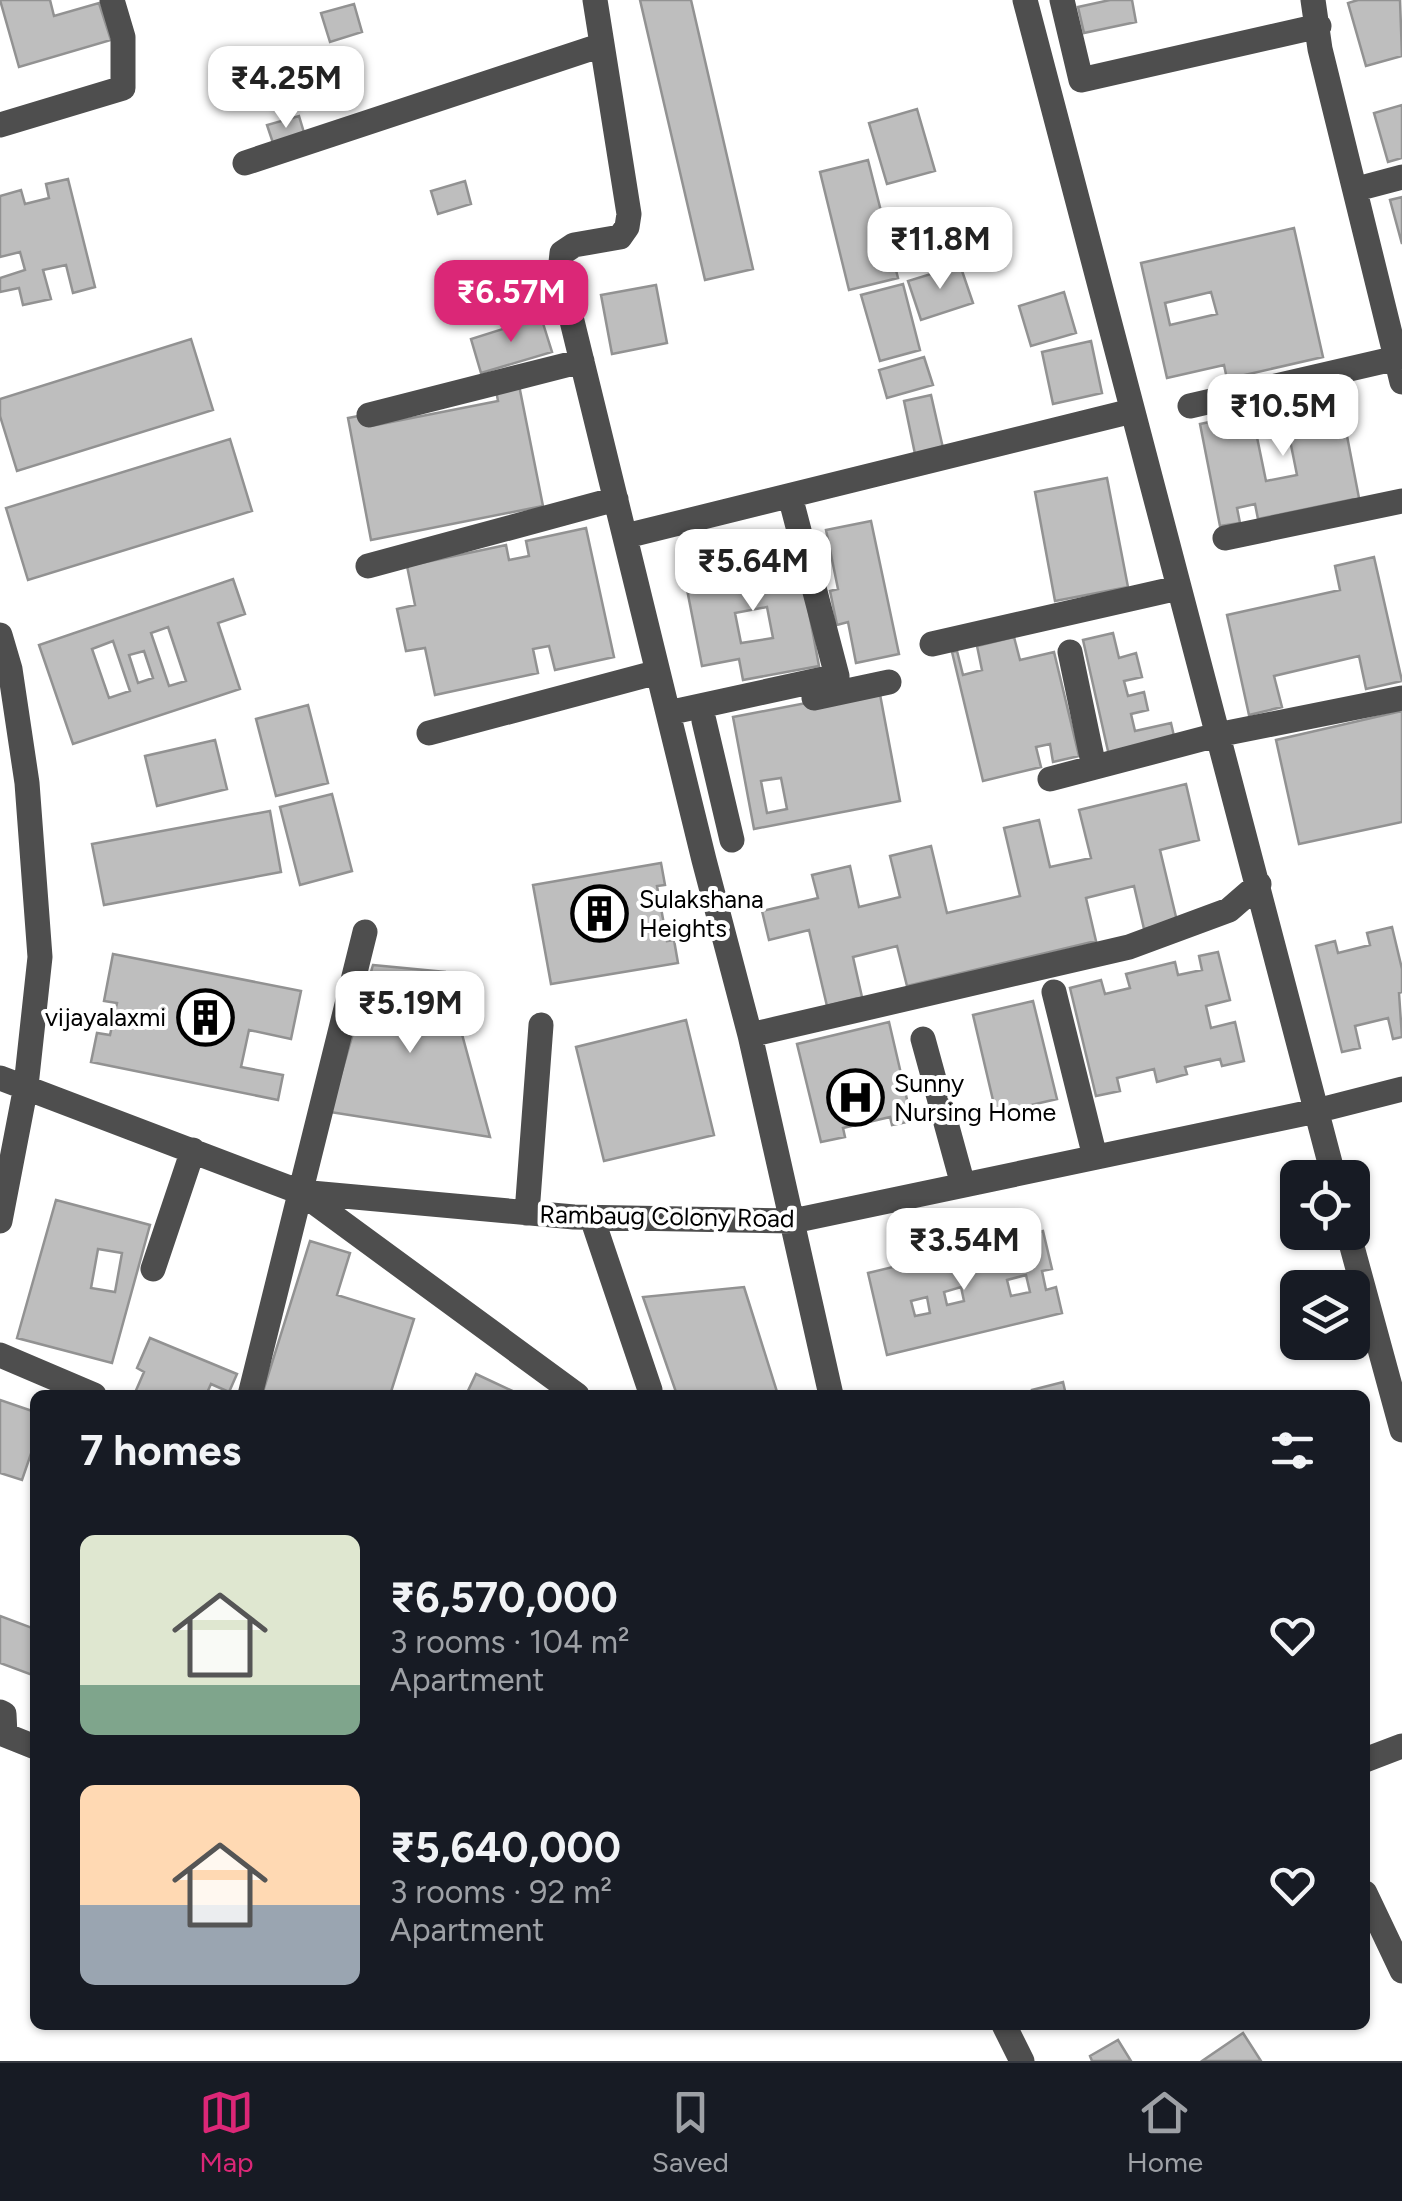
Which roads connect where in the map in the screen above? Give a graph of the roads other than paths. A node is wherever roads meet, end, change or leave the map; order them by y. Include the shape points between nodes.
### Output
1 (112, 0) edge
2 (594, 0) edge
3 (1025, 0) edge
4 (1062, 0) edge
5 (1313, 0) edge
6 (1319, 26) junction
7 (602, 44) junction
8 (0, 124) edge
9 (245, 163) dead end
10 (1402, 177) edge
11 (1357, 189) junction
12 (582, 361) junction
13 (1401, 375) edge
14 (1190, 406) dead end
15 (1132, 411) junction
16 (370, 415) dead end
17 (790, 496) junction
18 (616, 499) junction
19 (1402, 501) edge
20 (626, 536) junction
21 (1225, 538) dead end
22 (368, 566) dead end
23 (1178, 588) junction
24 (0, 635) edge
25 (932, 644) dead end
26 (1070, 652) dead end
27 (658, 672) junction
28 (889, 682) dead end
29 (1402, 698) edge
30 (670, 720) junction
31 (704, 721) junction
32 (430, 733) dead end
33 (1217, 735) junction
34 (1094, 767) junction
35 (1050, 779) dead end
36 (732, 840) dead end
37 (1259, 884) junction
38 (365, 932) dead end
39 (1054, 992) dead end
40 (542, 1025) dead end
41 (750, 1035) junction
42 (923, 1039) dead end
43 (0, 1078) edge
44 (26, 1086) junction
45 (1402, 1089) edge
46 (1316, 1111) junction
47 (192, 1150) junction
48 (1095, 1157) junction
49 (1329, 1160) edge
50 (963, 1185) junction
51 (300, 1192) junction
52 (527, 1213) junction
53 (592, 1218) junction
54 (0, 1221) edge
55 (793, 1221) junction
56 (1353, 1250) edge
57 (152, 1269) dead end
58 (0, 1355) edge
59 (82, 1390) edge
60 (251, 1390) edge
61 (570, 1390) edge
62 (650, 1390) dead end
63 (831, 1390) edge
64 (1402, 1430) edge
65 (0, 1712) edge
66 (30, 1746) edge
67 (1402, 1746) edge
68 (1370, 1758) edge
69 (1370, 1904) edge
70 (1402, 1971) edge
71 (1006, 2030) edge
72 (1022, 2061) edge

1 - 8 street via 124,37 124,88
2 - 7 street
3 - 15 street
4 - 6 street via 1082,80
5 - 6 street
6 - 11 street
7 - 9 street
7 - 12 street via 629,214 620,237 562,253 560,272
10 - 11 street
11 - 13 street
12 - 16 street
12 - 18 street
13 - 14 street
15 - 17 street
15 - 23 street
17 - 20 street
17 - 30 street via 837,676
18 - 20 street
18 - 22 street
19 - 21 street
20 - 27 street
23 - 25 street
23 - 33 street
24 - 44 street via 26,783 40,958
26 - 34 street
27 - 30 street
27 - 32 street
28 - 31 street
29 - 33 street
30 - 31 street
30 - 41 street
31 - 36 street
33 - 34 street
33 - 37 street
34 - 35 street
37 - 41 street via 1229,910 1129,947
37 - 46 street
38 - 51 street
39 - 48 street
40 - 52 street
41 - 55 street
42 - 50 street
43 - 44 street, Rambaug Colony Road
44 - 47 street, Rambaug Colony Road
44 - 54 street
45 - 46 street, Rambaug Colony Road
46 - 48 street, Rambaug Colony Road
46 - 49 street
47 - 51 street, Rambaug Colony Road
47 - 57 street
48 - 50 street, Rambaug Colony Road
50 - 55 street, Rambaug Colony Road
51 - 52 street, Rambaug Colony Road
51 - 60 street
51 - 61 street
52 - 53 street, Rambaug Colony Road
53 - 55 street, Rambaug Colony Road
53 - 62 street
55 - 63 street
56 - 64 street
58 - 59 street
65 - 66 street via 4,1735
67 - 68 street
69 - 70 street
71 - 72 street

